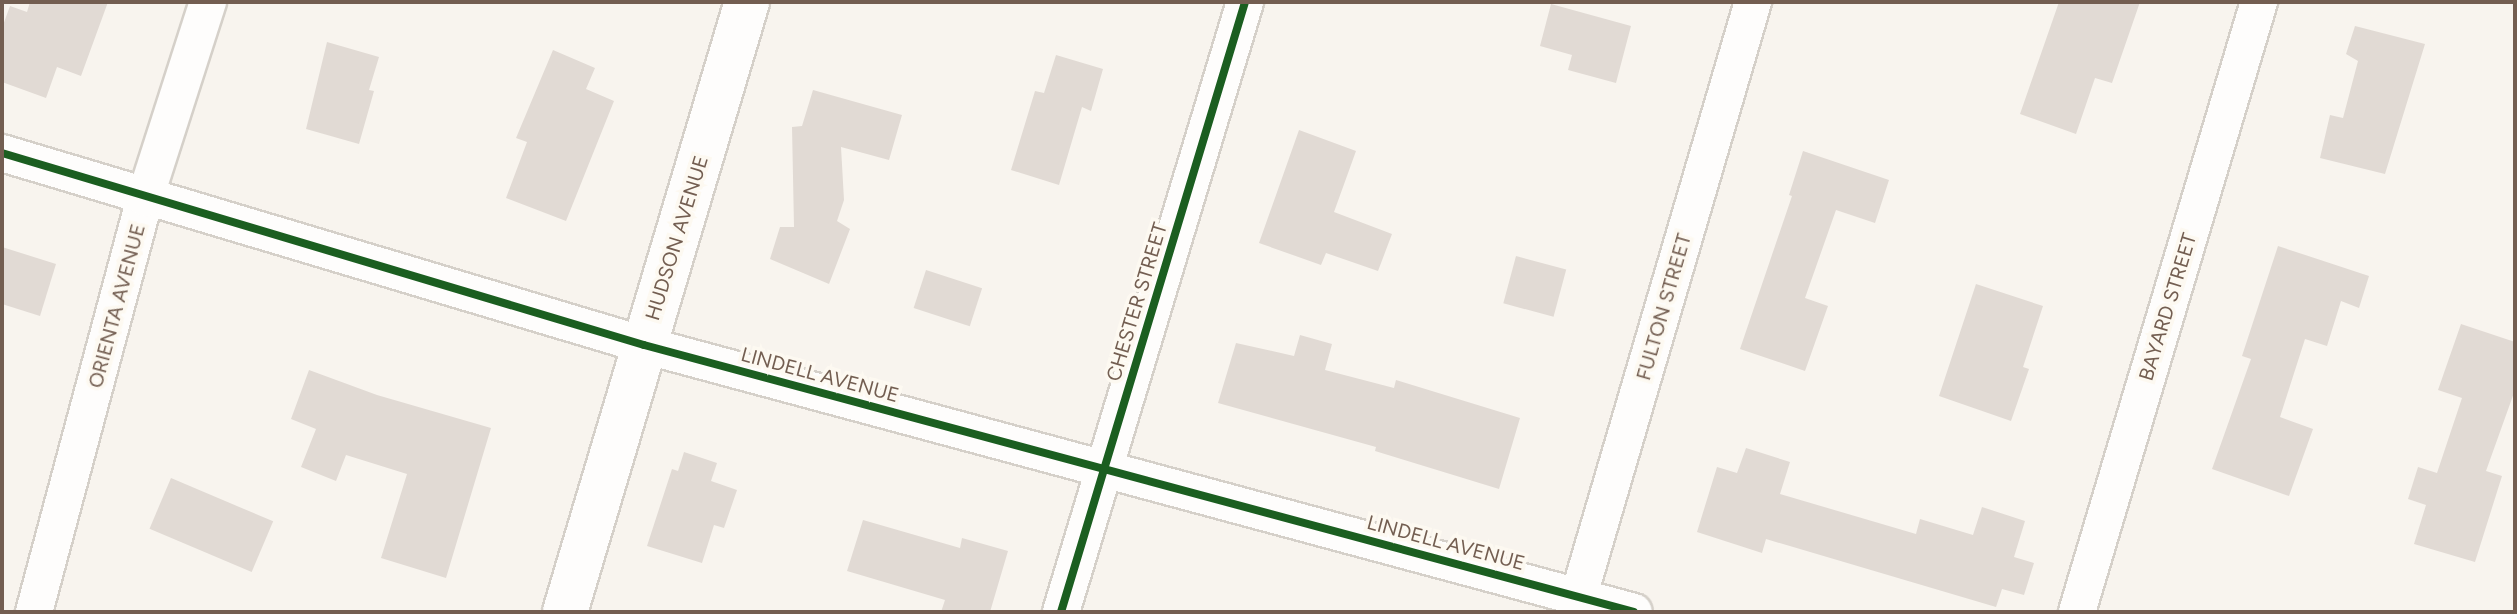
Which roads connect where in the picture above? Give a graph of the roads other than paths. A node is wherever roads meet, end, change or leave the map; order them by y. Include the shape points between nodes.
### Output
1 (208, 2) edge
2 (747, 2) edge
3 (1245, 2) edge
4 (1753, 2) edge
5 (2259, 2) edge
6 (2, 153) edge
7 (145, 198) junction
8 (644, 345) junction
9 (1104, 467) junction
10 (1576, 604) edge
11 (34, 612) edge
12 (565, 612) edge
13 (1061, 612) edge
14 (1634, 612) edge
15 (2077, 612) edge

1 - 7 street, ORIENTA AVENUE
2 - 8 street, HUDSON AVENUE
3 - 9 street, CHESTER STREET
4 - 10 street, FULTON STREET
5 - 15 street, BAYARD STREET
6 - 7 street, LINDELL AVENUE
7 - 8 street, LINDELL AVENUE
7 - 11 street, ORIENTA AVENUE
8 - 9 street, LINDELL AVENUE
8 - 12 street, HUDSON AVENUE
9 - 10 street, LINDELL AVENUE
9 - 13 street, CHESTER STREET
10 - 14 street, LINDELL AVENUE

